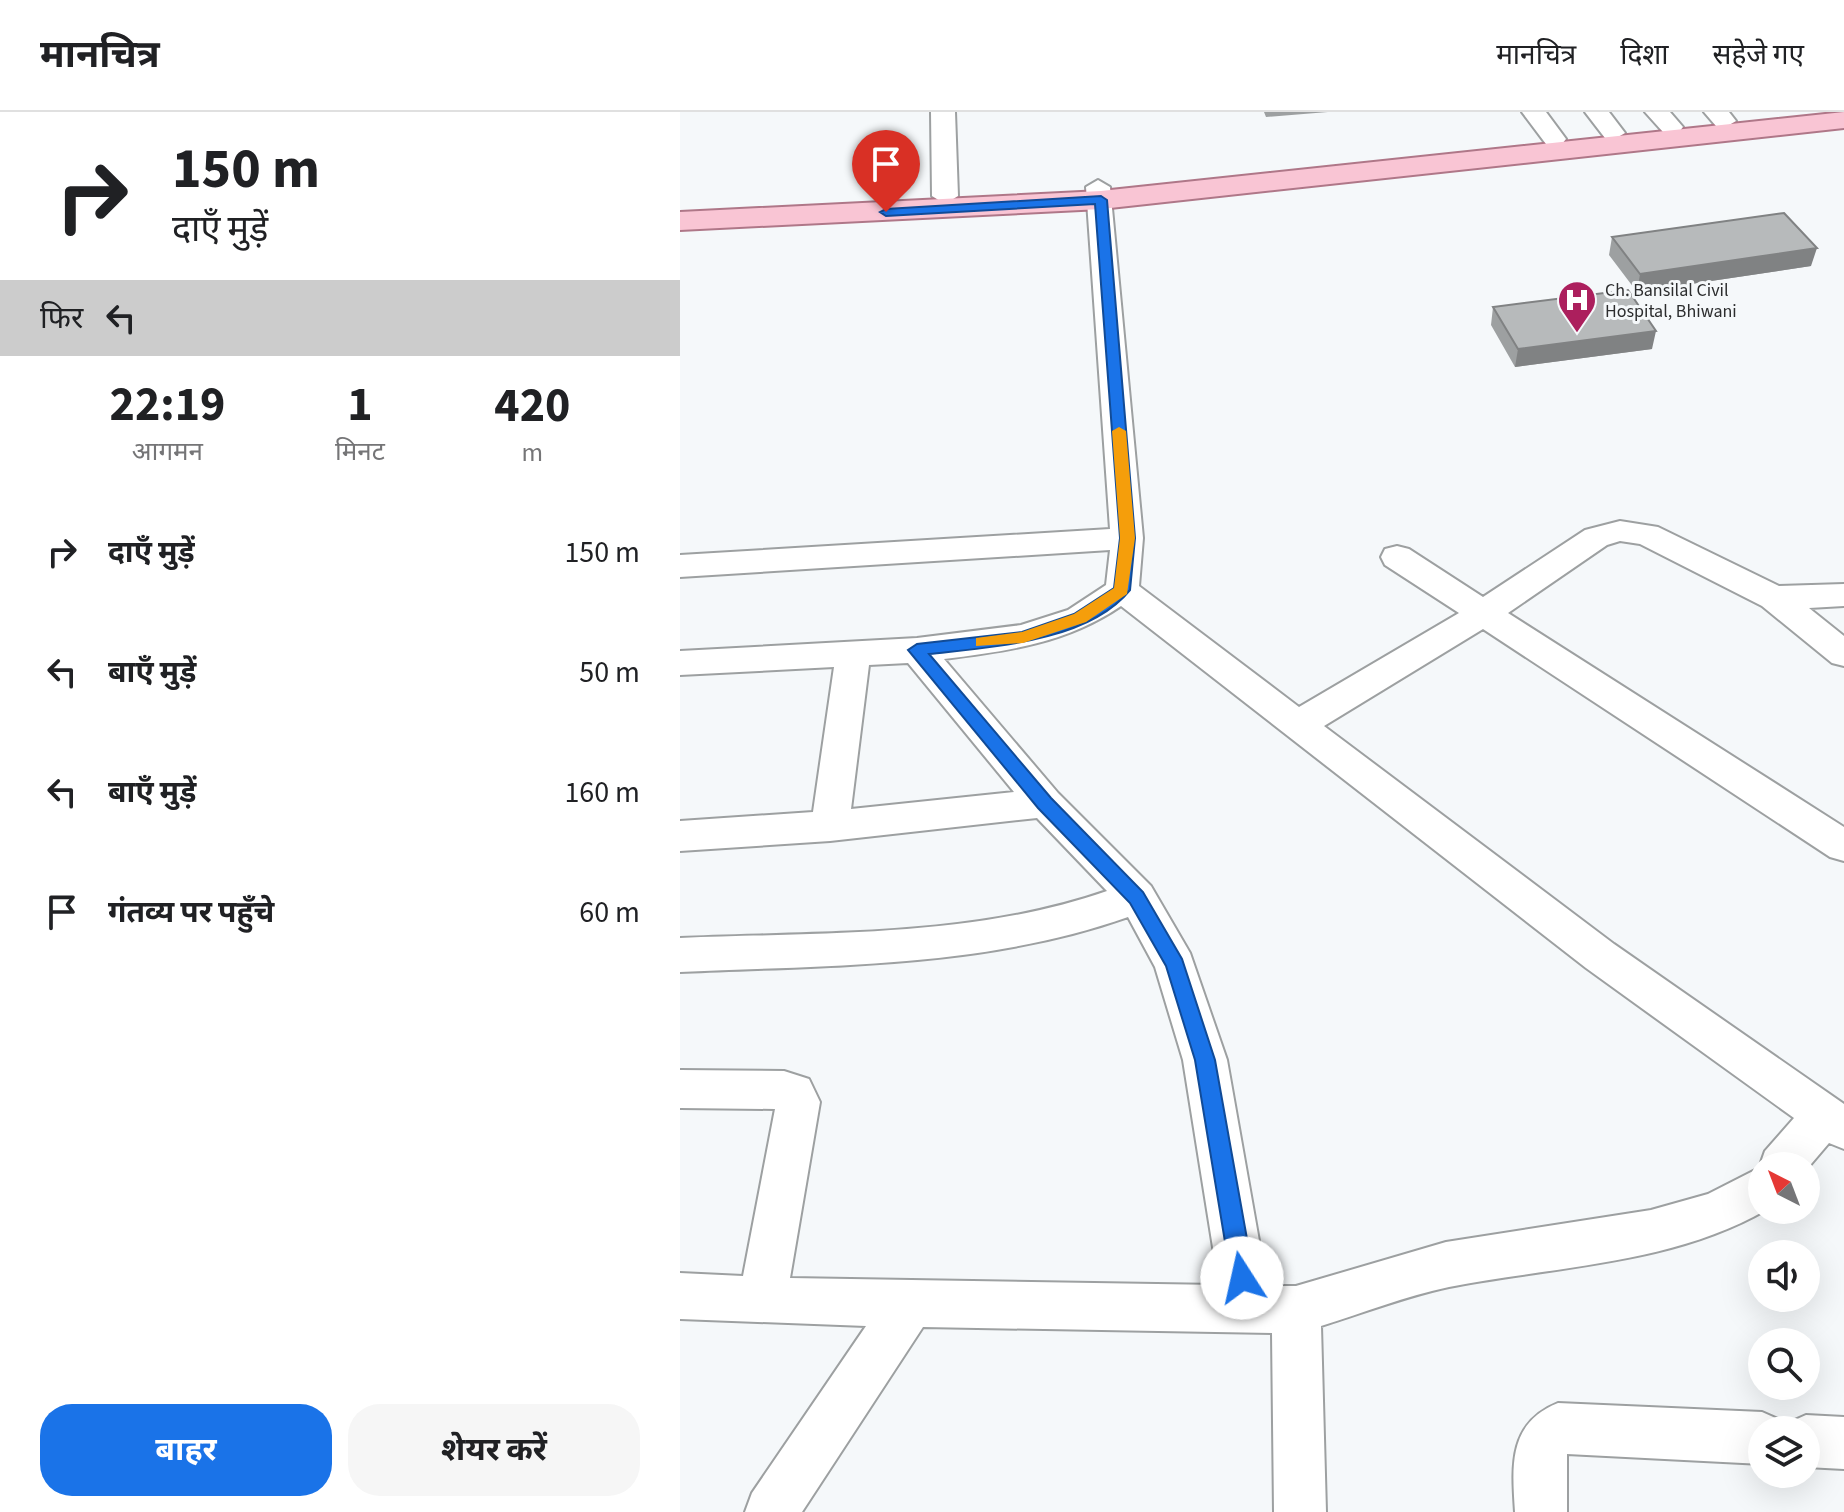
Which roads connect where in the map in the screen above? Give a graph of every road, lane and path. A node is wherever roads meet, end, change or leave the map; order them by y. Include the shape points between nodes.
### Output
1 (943, 112) edge
2 (1534, 112) edge
3 (1804, 112) edge
4 (1720, 116) edge
5 (1664, 119) edge
6 (1844, 120) edge
7 (1605, 122) edge
8 (1554, 139) junction
9 (1100, 194) junction
10 (945, 196) junction
11 (680, 208) edge
12 (680, 221) edge
13 (1127, 538) junction
14 (1397, 557) dead end
15 (680, 566) edge
16 (1122, 590) junction
17 (1844, 595) edge
18 (1774, 598) junction
19 (1482, 614) junction
20 (917, 650) junction
21 (853, 652) junction
22 (1844, 654) edge
23 (680, 663) edge
24 (1299, 724) junction
25 (1045, 803) junction
26 (830, 826) junction
27 (680, 836) edge
28 (1844, 846) edge
29 (1137, 897) junction
30 (680, 955) edge
31 (680, 1089) edge
32 (1834, 1122) edge
33 (1798, 1152) edge
34 (1748, 1196) edge
35 (680, 1296) edge
36 (762, 1301) junction
37 (912, 1301) junction
38 (1272, 1310) junction
39 (1748, 1437) edge
40 (1820, 1442) edge
41 (1844, 1443) edge
42 (771, 1512) edge
43 (1300, 1512) edge
44 (1541, 1512) edge

1 - 10 street
2 - 8 street
3 - 4 main road
4 - 5 main road
5 - 7 main road
6 - 9 main road
7 - 8 main road
8 - 9 main road
9 - 10 main road
9 - 12 main road
9 - 13 street
10 - 11 main road
13 - 15 street
13 - 16 street
14 - 19 street
16 - 20 street via 1080,618 1023,637
16 - 24 street
17 - 18 street
18 - 19 street via 1647,534 1620,531 1596,537
18 - 22 street
19 - 24 street
19 - 28 street
20 - 21 street
20 - 25 street
21 - 23 street
21 - 26 street
24 - 32 street via 1600,956
25 - 26 street
25 - 29 street
26 - 27 street
29 - 30 street via 1093,915 1007,934
29 - 38 street via 1175,965
31 - 36 street via 784,1090 798,1102
32 - 33 street
34 - 38 street via 1718,1213 1651,1232 1446,1265
35 - 36 street
36 - 37 street
37 - 38 street
37 - 42 street
38 - 43 street
39 - 44 street via 1558,1428 1546,1435 1540,1452
40 - 41 street

